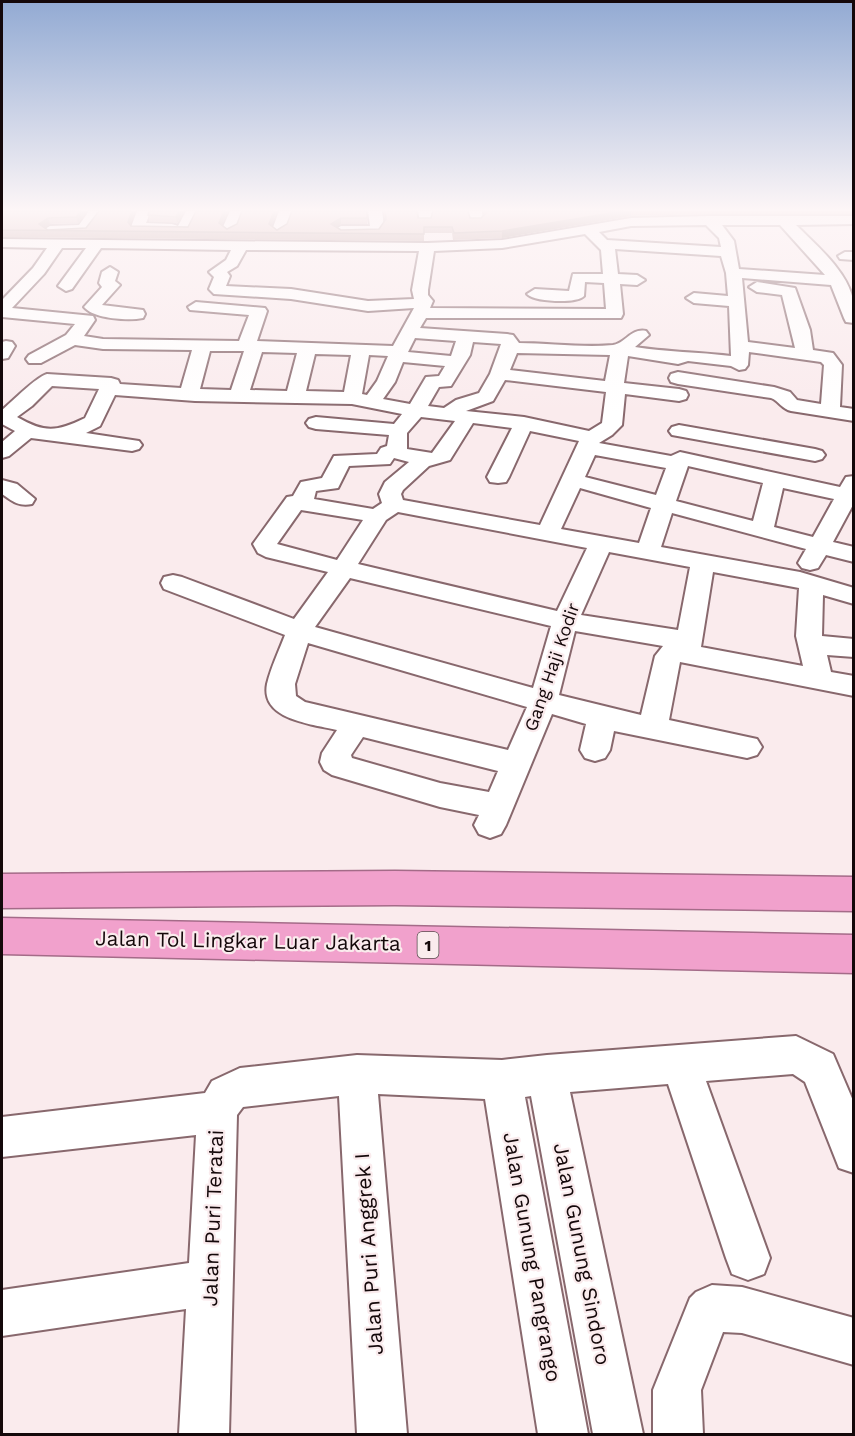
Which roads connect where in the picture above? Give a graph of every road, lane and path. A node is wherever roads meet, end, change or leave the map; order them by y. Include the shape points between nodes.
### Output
1 (32, 278) edge
2 (72, 278) edge
3 (112, 278) edge
4 (221, 278) edge
5 (422, 278) edge
6 (577, 278) edge
7 (577, 278) edge
8 (836, 278) edge
9 (610, 279) junction
10 (735, 279) junction
11 (637, 280) dead end
12 (838, 281) junction
13 (66, 286) dead end
14 (534, 294) dead end
15 (694, 298) dead end
16 (736, 302) junction
17 (73, 305) dead end
18 (196, 307) dead end
19 (3, 308) edge
20 (422, 309) junction
21 (22, 314) junction
22 (137, 314) dead end
23 (484, 314) junction
24 (59, 317) junction
25 (852, 318) dead end
26 (360, 333) junction
27 (410, 333) junction
28 (640, 335) dead end
29 (466, 336) junction
30 (489, 339) junction
31 (79, 340) junction
32 (6, 344) edge
33 (140, 345) junction
34 (202, 346) junction
35 (251, 346) junction
36 (307, 348) junction
37 (510, 348) junction
38 (620, 350) junction
39 (805, 353) junction
40 (398, 354) junction
41 (740, 354) junction
42 (98, 356) dead end
43 (823, 356) junction
44 (854, 357) edge
45 (35, 359) dead end
46 (456, 363) junction
47 (122, 367) dead end
48 (500, 374) junction
49 (678, 378) junction
50 (47, 380) junction
51 (110, 387) junction
52 (616, 388) junction
53 (740, 388) junction
54 (189, 394) junction
55 (238, 395) junction
56 (296, 398) junction
57 (362, 401) junction
58 (416, 410) junction
59 (830, 411) junction
60 (458, 415) junction
61 (854, 415) edge
62 (3, 416) edge
63 (316, 423) dead end
64 (524, 423) junction
65 (399, 430) junction
66 (28, 431) junction
67 (679, 431) junction
68 (62, 436) junction
69 (589, 442) junction
70 (132, 445) dead end
71 (2, 452) edge
72 (396, 452) junction
73 (815, 455) dead end
74 (419, 459) junction
75 (679, 461) junction
76 (498, 477) dead end
77 (775, 478) junction
78 (573, 480) junction
79 (2, 487) edge
80 (852, 491) edge
81 (24, 499) dead end
82 (302, 501) junction
83 (663, 504) junction
84 (386, 511) junction
85 (720, 518) junction
86 (762, 529) junction
87 (547, 533) junction
88 (601, 543) junction
89 (819, 546) junction
90 (647, 552) junction
91 (854, 555) edge
92 (709, 563) junction
93 (344, 568) junction
94 (806, 582) junction
95 (172, 583) dead end
96 (852, 592) edge
97 (565, 621) junction
98 (299, 631) junction
99 (811, 642) junction
100 (688, 647) junction
101 (854, 648) edge
102 (819, 679) junction
103 (854, 686) edge
104 (544, 700) junction
105 (602, 718) junction
106 (356, 724) junction
107 (653, 727) junction
108 (747, 747) dead end
109 (595, 750) dead end
110 (516, 764) junction
111 (2, 891) edge
112 (854, 894) edge
113 (2, 936) edge
114 (854, 954) edge
115 (681, 1065) junction
116 (357, 1074) junction
117 (526, 1077) junction
118 (217, 1112) junction
119 (2, 1137) edge
120 (854, 1153) edge
121 (748, 1258) dead end
122 (210, 1283) junction
123 (2, 1313) edge
124 (854, 1342) edge
125 (204, 1434) edge
126 (382, 1434) edge
127 (563, 1434) edge
128 (618, 1434) edge
129 (678, 1434) edge

1 - 19 street
2 - 13 street
3 - 22 street via 107,283 112,285 92,307
4 - 26 street via 217,289 220,291 291,294
5 - 20 street via 420,296 425,301
6 - 9 street
7 - 14 street via 575,297
8 - 12 street
9 - 11 street
9 - 23 street via 620,305 612,315
10 - 12 street
10 - 16 street
10 - 39 street via 789,291
12 - 25 street
15 - 16 street
16 - 41 street
17 - 24 street
18 - 35 street via 259,311
19 - 21 street
20 - 23 street
20 - 26 street
20 - 27 street
21 - 24 street
21 - 32 street
23 - 30 street
24 - 31 street via 87,320
26 - 36 street
26 - 40 street
26 - 57 street
27 - 29 street
27 - 40 street
28 - 38 street
29 - 30 street
29 - 46 street
30 - 37 street via 510,340
31 - 33 street
31 - 45 street
31 - 50 street
33 - 34 street
33 - 42 street via 128,359
34 - 35 street
34 - 54 street
35 - 36 street
35 - 55 street
36 - 56 street
37 - 38 street
37 - 48 street
38 - 49 street
38 - 52 street via 614,378
39 - 41 street
39 - 43 street
40 - 46 street
40 - 57 street via 386,382
41 - 49 street via 687,356
41 - 53 street
43 - 44 street
43 - 59 street via 833,364
46 - 58 street via 444,382 433,381
47 - 51 street
48 - 52 street
48 - 60 street via 486,397 463,404
49 - 52 street
49 - 53 street
49 - 67 street
50 - 51 street
50 - 62 street
51 - 54 street
51 - 68 street via 93,422
52 - 69 street via 612,425
53 - 59 street via 780,394 791,405
54 - 55 street
55 - 56 street
56 - 57 street
57 - 58 street
58 - 60 street
58 - 65 street
59 - 61 street
60 - 64 street
60 - 74 street via 444,456
62 - 66 street
63 - 65 street
64 - 69 street
64 - 76 street
65 - 72 street
66 - 68 street
66 - 71 street
67 - 73 street
67 - 75 street
68 - 70 street
69 - 75 street via 624,446
69 - 78 street
72 - 74 street
72 - 82 street via 388,452 383,460 341,460 330,483 309,484
74 - 84 street via 420,464 393,487
75 - 77 street
75 - 83 street
77 - 80 street
77 - 86 street
78 - 83 street
78 - 87 street
79 - 81 street
80 - 89 street
82 - 84 street
82 - 93 street via 295,502 266,548
83 - 85 street
83 - 90 street
84 - 87 street
84 - 93 street
85 - 86 street
85 - 92 street via 716,532 719,536
86 - 89 street
87 - 88 street
88 - 90 street
88 - 97 street, Gang Haji Kodir
89 - 91 street
89 - 94 street
90 - 92 street
92 - 94 street
92 - 100 street
93 - 97 street
93 - 98 street
94 - 96 street
94 - 99 street
95 - 98 street
97 - 100 street
97 - 104 street, Gang Haji Kodir
98 - 104 street
98 - 106 street via 281,684 286,704
99 - 101 street
99 - 102 street
100 - 102 street
100 - 107 street via 669,652
102 - 103 street
104 - 105 street
104 - 110 street, Gang Haji Kodir
105 - 107 street
105 - 109 street
106 - 110 street
106 - 110 street, Gang Haji Kodir via 335,762 494,815
107 - 108 street
111 - 112 highway via 395,888
113 - 114 highway, Jalan Tol Lingkar Luar Jakarta / 1
115 - 117 street
115 - 120 street via 796,1055 819,1068
115 - 121 street
116 - 117 street
116 - 118 street via 240,1088 226,1095
116 - 126 street, Jalan Puri Anggrek I
117 - 127 street, Jalan Gunung Pangrango
117 - 128 street, Jalan Gunung Sindoro
118 - 119 street, Jalan Puri Teratai
118 - 122 street, Jalan Puri Teratai
122 - 123 street
122 - 125 street, Jalan Puri Teratai
124 - 129 street via 742,1310 712,1308 706,1314 677,1390

